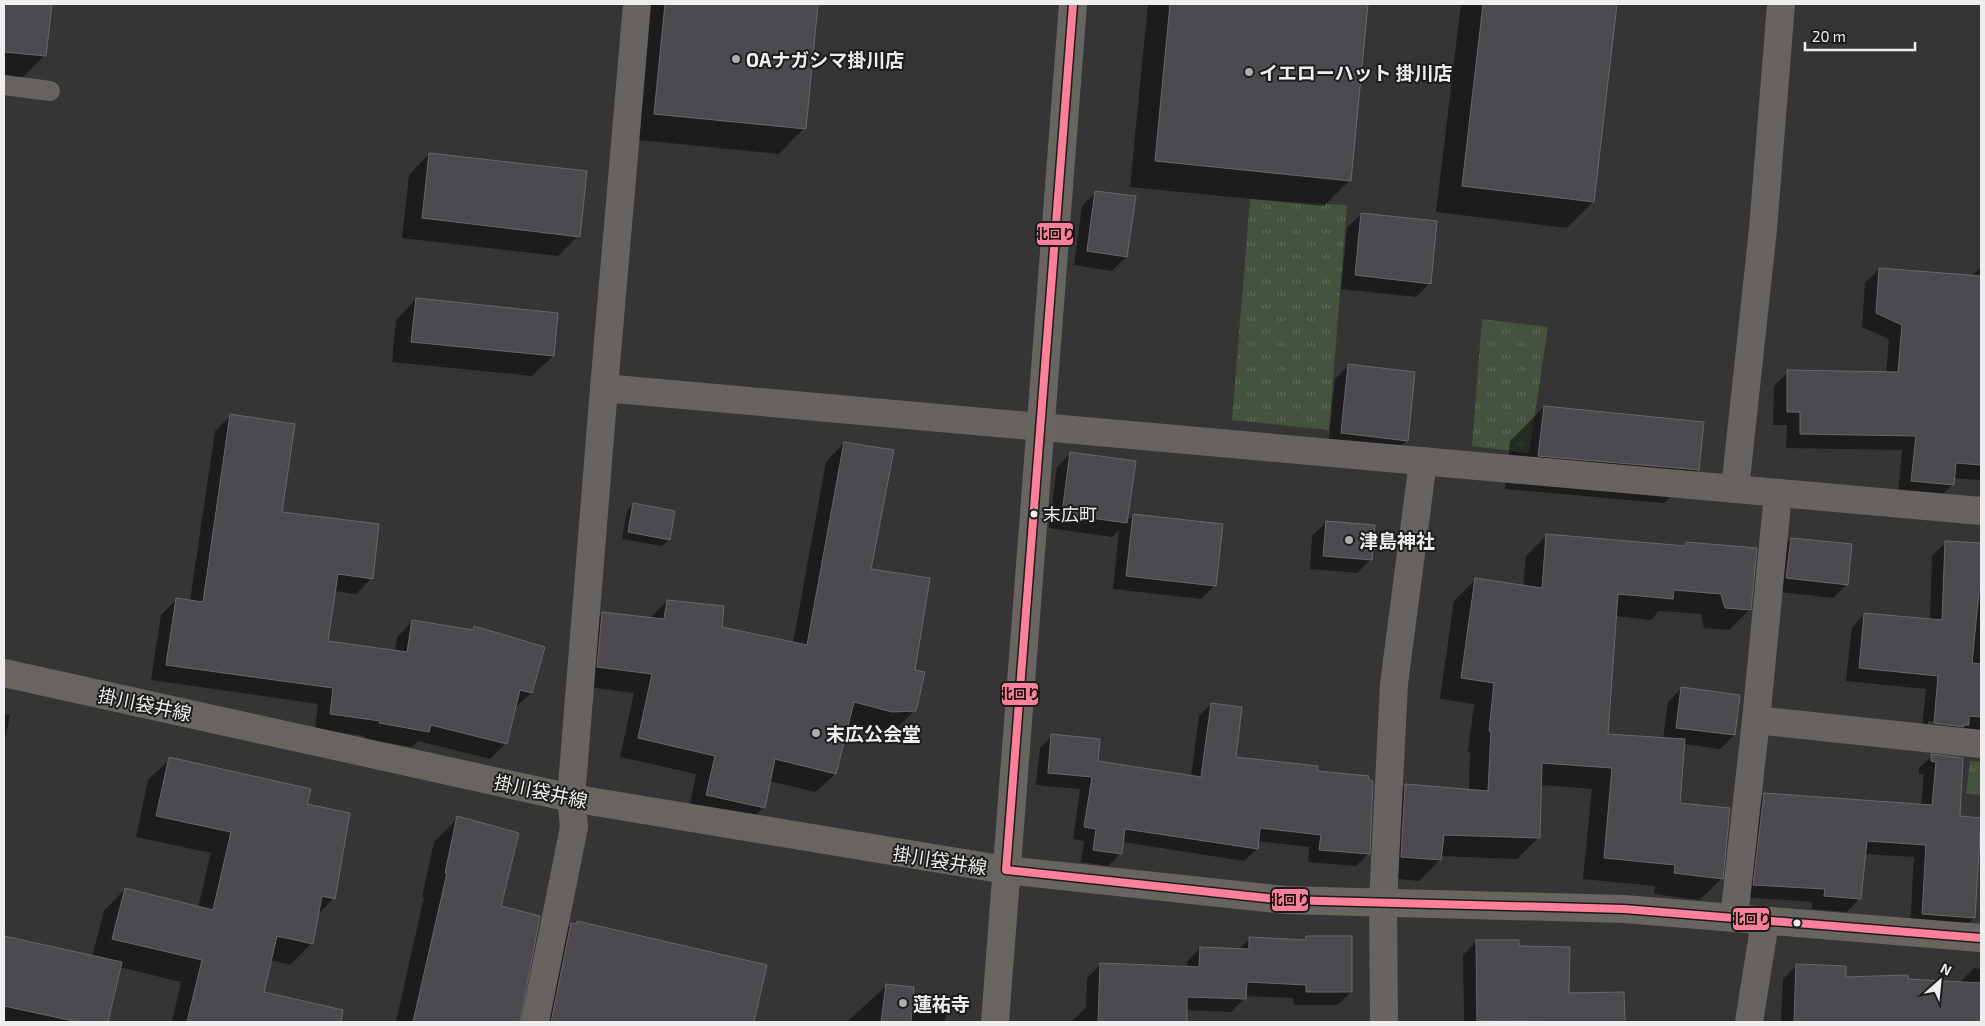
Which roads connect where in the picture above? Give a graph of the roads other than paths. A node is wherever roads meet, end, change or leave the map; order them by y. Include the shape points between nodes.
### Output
1 (637, 4) edge
2 (1073, 4) edge
3 (1780, 4) edge
4 (4, 85) edge
5 (50, 91) dead end
6 (604, 388) junction
7 (1041, 428) junction
8 (1423, 461) junction
9 (1735, 489) junction
10 (1778, 494) junction
11 (1981, 511) edge
12 (4, 673) edge
13 (1756, 720) junction
14 (1981, 744) edge
15 (572, 798) junction
16 (1006, 870) junction
17 (1383, 902) junction
18 (1734, 918) junction
19 (1765, 922) junction
20 (1981, 938) edge
21 (535, 1022) edge
22 (995, 1022) edge
23 (1384, 1022) edge
24 (1748, 1022) edge

1 - 6 street
2 - 7 main road
3 - 9 street via 1764,229
4 - 5 lane
6 - 7 street
6 - 15 street
7 - 8 street
7 - 16 main road
8 - 9 street
8 - 17 street via 1394,684
9 - 10 street
10 - 11 street
10 - 13 street
12 - 15 main road, 掛川袋井線
13 - 14 street
13 - 18 street
15 - 16 main road, 掛川袋井線
15 - 21 street via 574,827
16 - 17 main road, 掛川袋井線 via 1285,900
16 - 22 main road
17 - 18 main road, 掛川袋井線 via 1624,909
17 - 23 street
18 - 19 main road, 掛川袋井線
19 - 20 main road, 掛川袋井線
19 - 24 street

